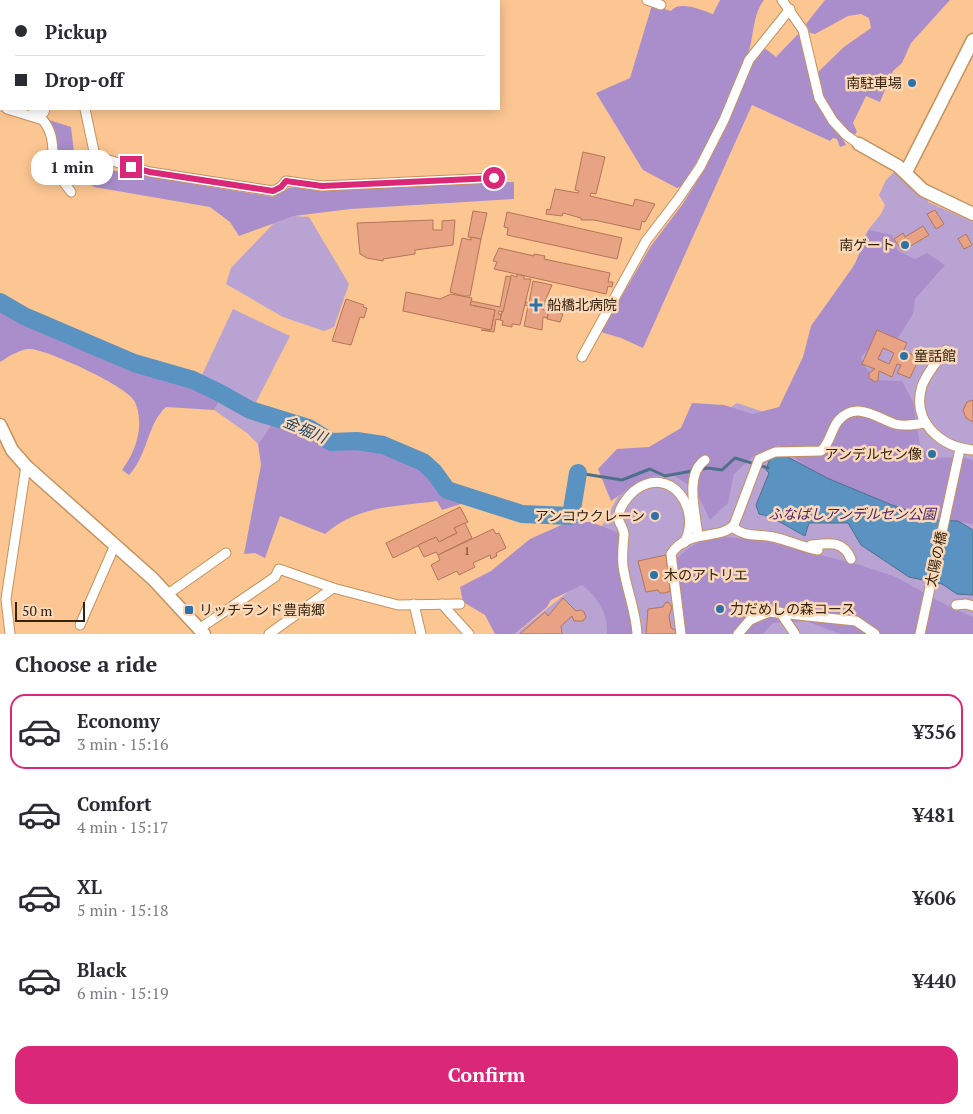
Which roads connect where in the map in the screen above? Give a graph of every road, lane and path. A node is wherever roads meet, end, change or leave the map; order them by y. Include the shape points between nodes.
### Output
1 (647, 0) edge
2 (782, 0) edge
3 (661, 5) dead end
4 (790, 9) junction
5 (973, 40) edge
6 (10, 110) edge
7 (85, 110) edge
8 (859, 144) joint
9 (906, 172) junction
10 (494, 178) dead end
11 (70, 192) dead end
12 (973, 214) edge
13 (946, 350) dead end
14 (582, 357) dead end
15 (926, 423) junction
16 (0, 425) edge
17 (960, 449) junction
18 (973, 450) edge
19 (705, 460) dead end
20 (26, 466) junction
21 (732, 527) junction
22 (698, 536) junction
23 (684, 543) junction
24 (115, 544) junction
25 (226, 553) dead end
26 (851, 559) dead end
27 (333, 588) junction
28 (168, 594) junction
29 (414, 604) junction
30 (442, 604) junction
31 (460, 604) dead end
32 (956, 605) dead end
33 (973, 606) edge
34 (780, 612) junction
35 (80, 625) dead end
36 (202, 632) edge
37 (10, 634) edge
38 (269, 634) edge
39 (421, 634) edge
40 (469, 634) edge
41 (637, 634) edge
42 (681, 634) edge
43 (738, 634) edge
44 (795, 634) edge
45 (875, 634) edge
46 (920, 634) edge

1 - 3 street
2 - 4 street
4 - 8 street via 808,44 819,98 833,122
4 - 14 street via 749,60 700,167 646,242
5 - 9 street
6 - 11 street via 43,120 46,124 54,144 56,169
7 - 10 street via 94,156 150,172 273,191 286,181 322,186
8 - 9 street
9 - 12 street via 923,190
13 - 15 street via 922,387 922,416
15 - 17 street via 941,440
15 - 21 street via 895,424 875,413 860,411 838,421 821,451 775,452 762,456 757,461
16 - 20 street via 12,450
17 - 18 street
17 - 46 street, 太陽の橋
19 - 22 street via 697,467 693,480
20 - 24 street
20 - 37 street via 6,599
21 - 22 street
21 - 26 street via 747,536 771,536 801,547 837,543 845,548
22 - 23 street
23 - 41 street via 689,534 690,517 682,496 670,485 648,484 633,492 622,506 618,518 624,533 623,567
23 - 42 street via 673,551 671,558
24 - 28 street
24 - 35 street
25 - 28 street
27 - 29 street via 398,605
27 - 36 street via 279,569 275,577
27 - 38 street
28 - 36 street
29 - 30 street
29 - 39 street
30 - 31 street
30 - 40 street
32 - 33 street
34 - 43 street via 755,617
34 - 44 street
34 - 45 street via 856,621

